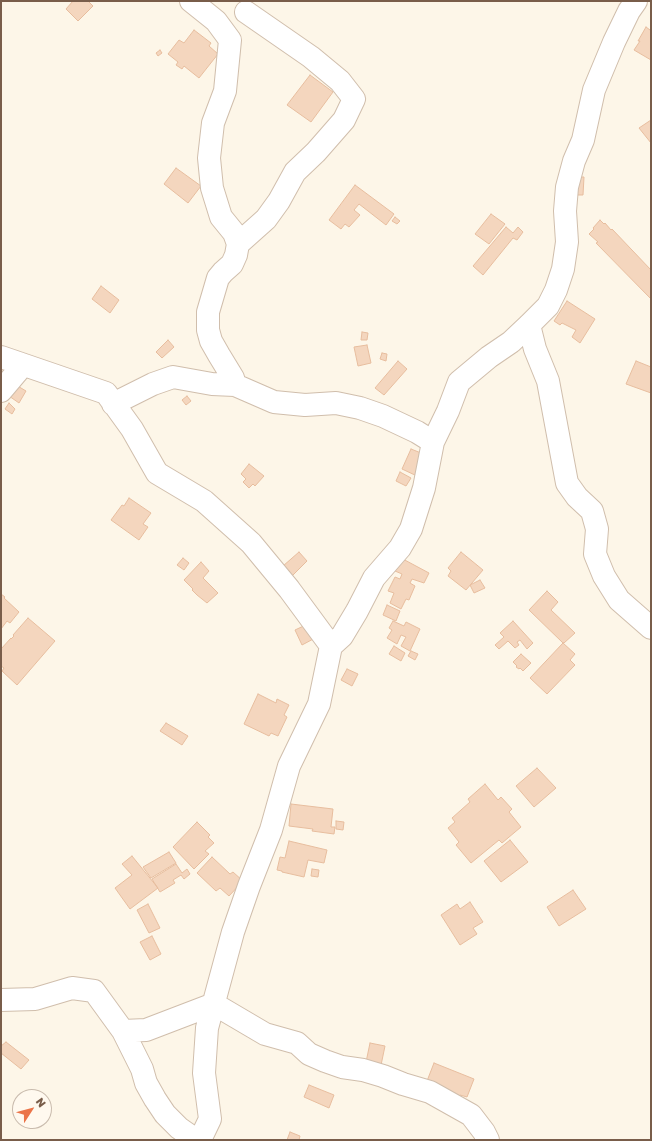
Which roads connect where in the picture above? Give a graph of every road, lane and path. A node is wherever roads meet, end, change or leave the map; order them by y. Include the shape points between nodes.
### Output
1 (191, 1) edge
2 (636, 1) edge
3 (249, 7) edge
4 (230, 40) junction
5 (238, 244) junction
6 (529, 325) junction
7 (1, 357) edge
8 (23, 365) junction
9 (235, 385) junction
10 (1, 391) edge
11 (113, 404) junction
12 (433, 442) junction
13 (651, 628) edge
14 (331, 646) junction
15 (1, 1000) edge
16 (214, 1004) junction
17 (123, 1031) junction
18 (192, 1140) edge
19 (200, 1140) edge
20 (488, 1140) edge

1 - 4 street via 216,21
2 - 6 street via 614,42 594,90 583,140 574,161 567,187 567,242 563,269 548,306
3 - 4 street
3 - 5 street via 340,81 354,99 344,120 295,172 266,219
4 - 5 street via 225,91 212,123 209,158 212,188 221,217 234,233
5 - 9 street via 232,264 218,278 208,312 208,330 212,341
6 - 12 street via 459,382
6 - 13 street via 535,349 548,381 567,483 592,511 597,529 595,554 604,576 619,600
7 - 8 street
8 - 10 street
8 - 11 street via 106,393
9 - 11 street via 212,384 173,376
9 - 12 street via 274,402 305,405 336,403 360,408 383,416
11 - 14 street via 132,429 157,473 204,501 251,543
12 - 14 street via 424,488 411,528 400,548 374,578 342,636
14 - 16 street via 319,704 289,766 271,830 233,932
15 - 17 street via 35,999 72,988 94,991
16 - 17 street via 146,1030
16 - 19 street via 207,1028 204,1073 210,1119
16 - 20 street via 265,1034 297,1043 309,1054 325,1061 363,1070 430,1092 471,1115
17 - 18 street via 155,1099 165,1114

